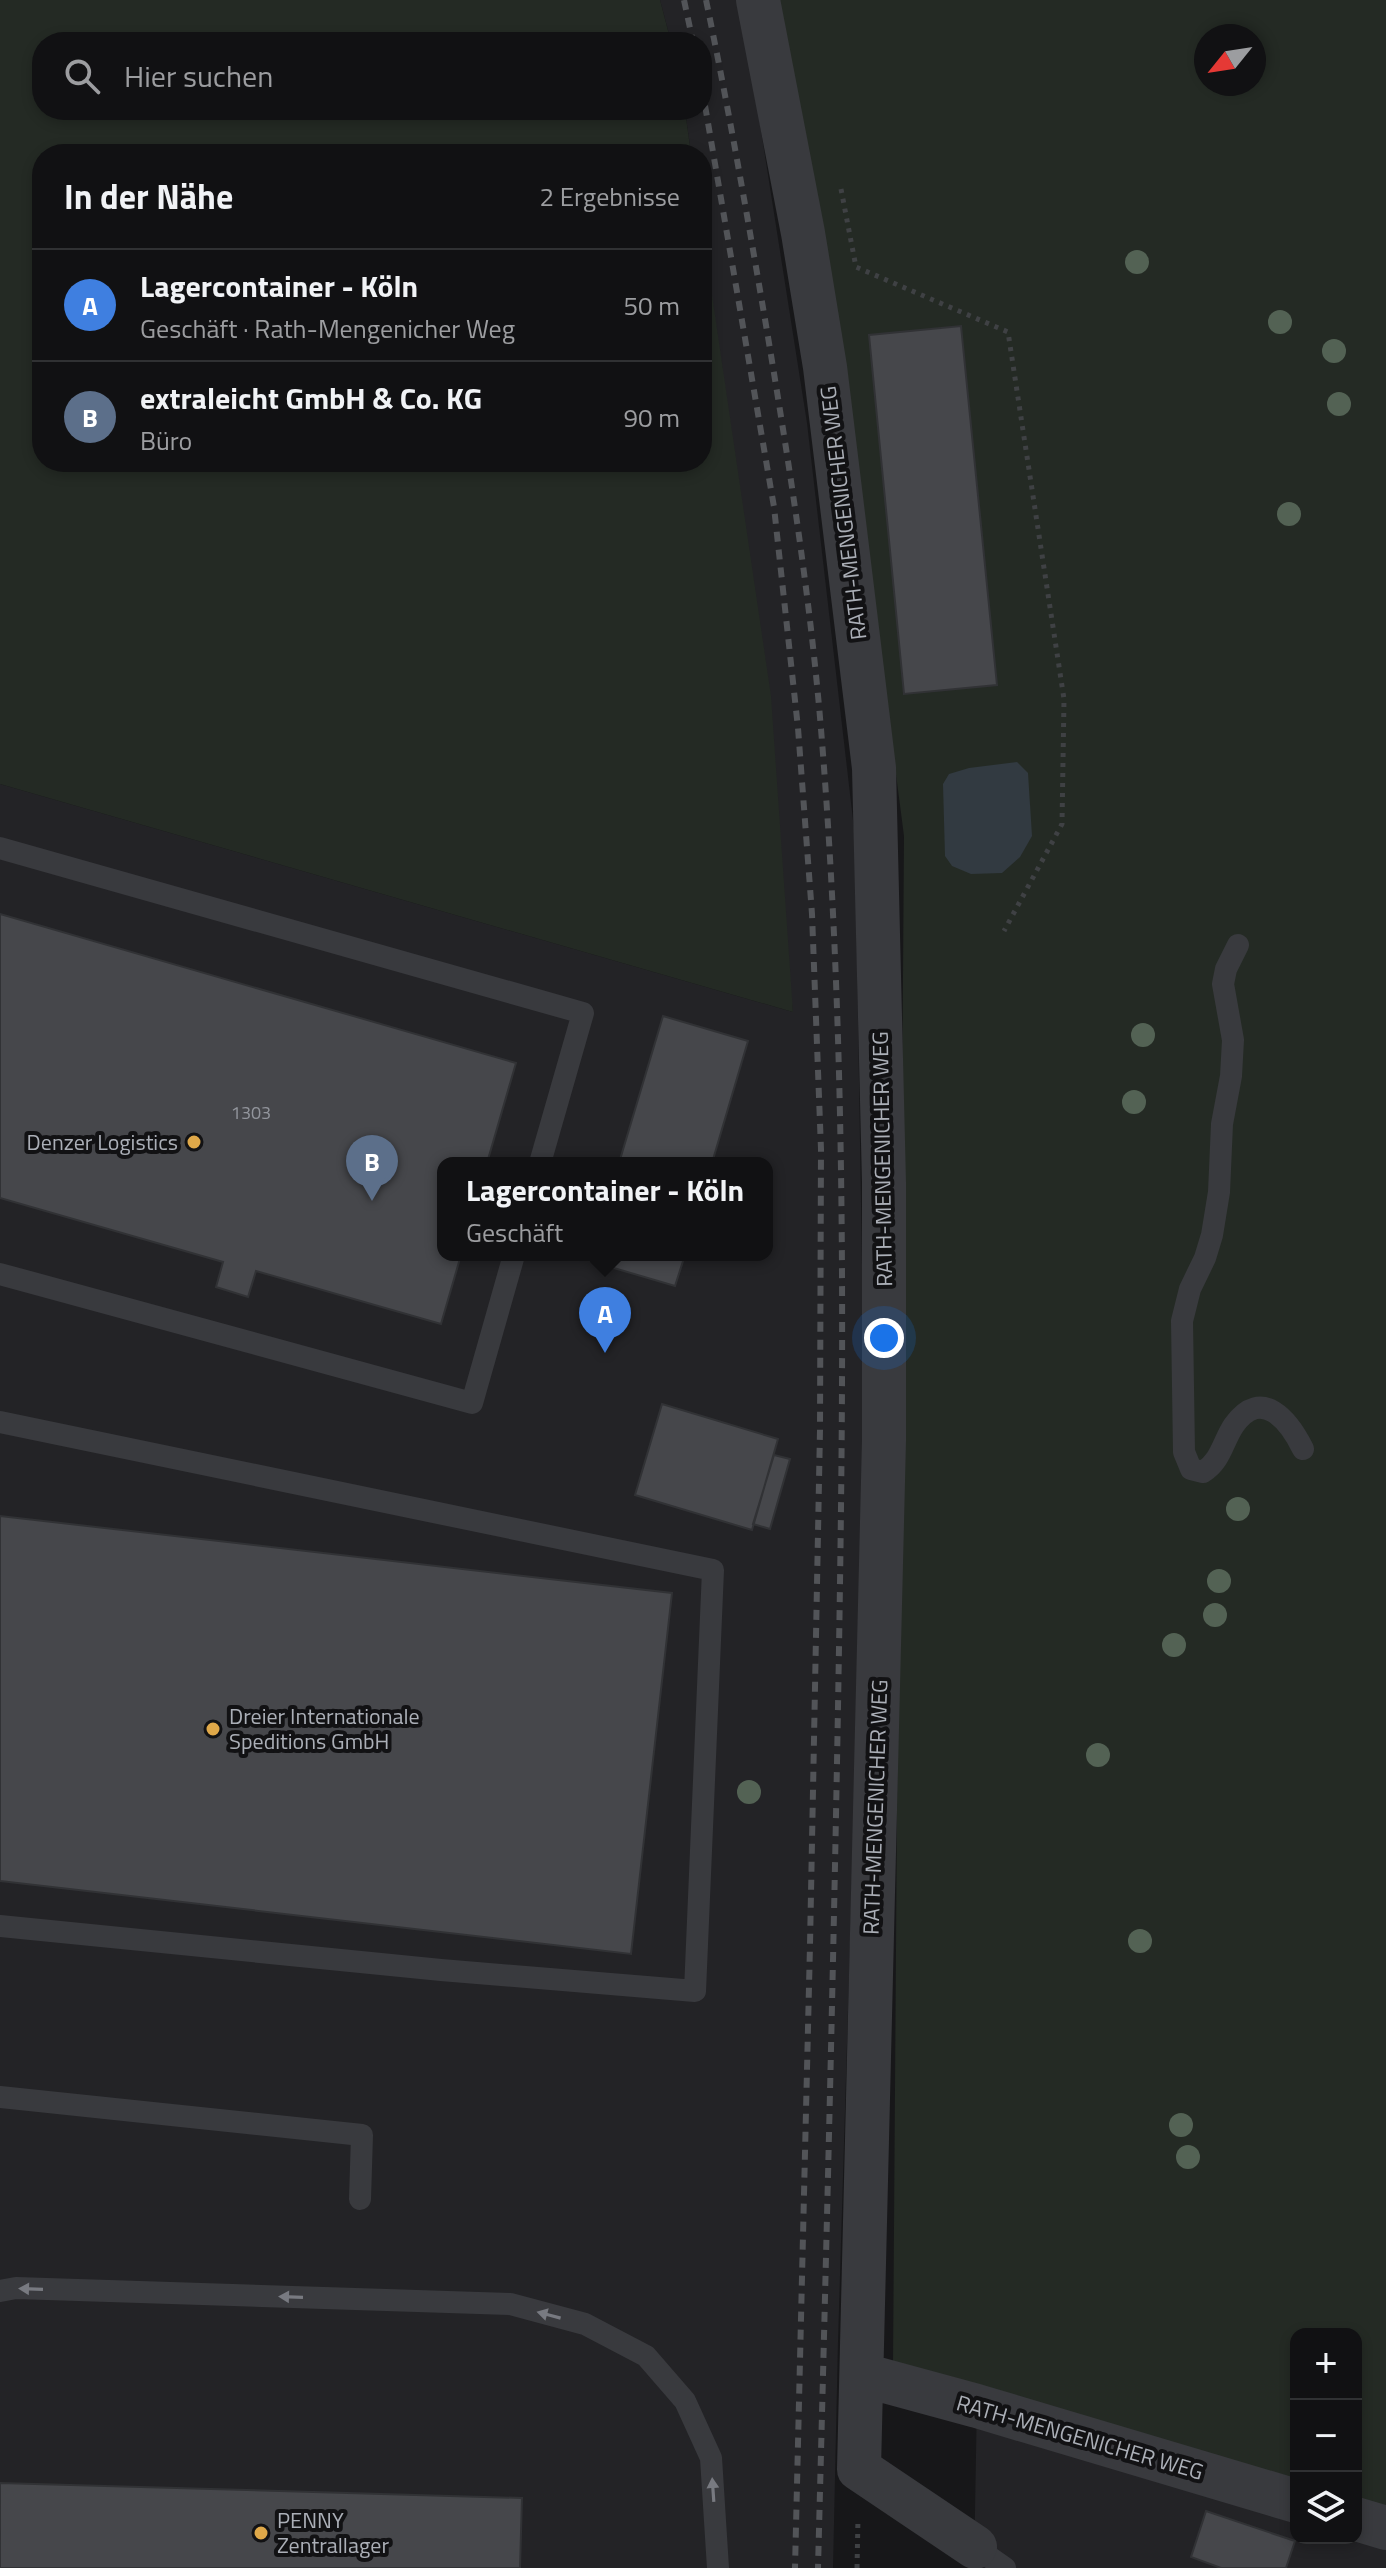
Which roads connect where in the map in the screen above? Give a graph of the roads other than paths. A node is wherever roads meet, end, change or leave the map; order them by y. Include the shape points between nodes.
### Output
1 (758, 0) edge
2 (0, 848) edge
3 (1238, 945) dead end
4 (542, 1157) edge
5 (512, 1261) edge
6 (0, 1274) edge
7 (0, 1422) edge
8 (1303, 1449) dead end
9 (0, 1926) edge
10 (0, 2097) edge
11 (360, 2199) dead end
12 (0, 2291) edge
13 (863, 2375) junction
14 (1290, 2499) edge
15 (1362, 2521) edge
16 (1386, 2528) edge
17 (990, 2558) edge
18 (718, 2568) edge

1 - 13 street, RATH-MENGENICHER WEG via 825,367 874,768 884,1440
2 - 4 lane via 583,1013
3 - 8 lane via 1223,984 1233,1040 1219,1192 1212,1235 1182,1321 1184,1452 1191,1469 1203,1472 1247,1411 1264,1408 1281,1415
5 - 6 lane via 472,1403
7 - 9 lane via 713,1570 695,1991
10 - 11 lane via 362,2135
18 -> 12 lane via 711,2458 685,2401 646,2356 585,2324 510,2304
13 - 14 street, RATH-MENGENICHER WEG
13 - 17 street, RATH-MENGENICHER WEG via 859,2469
15 - 16 street

